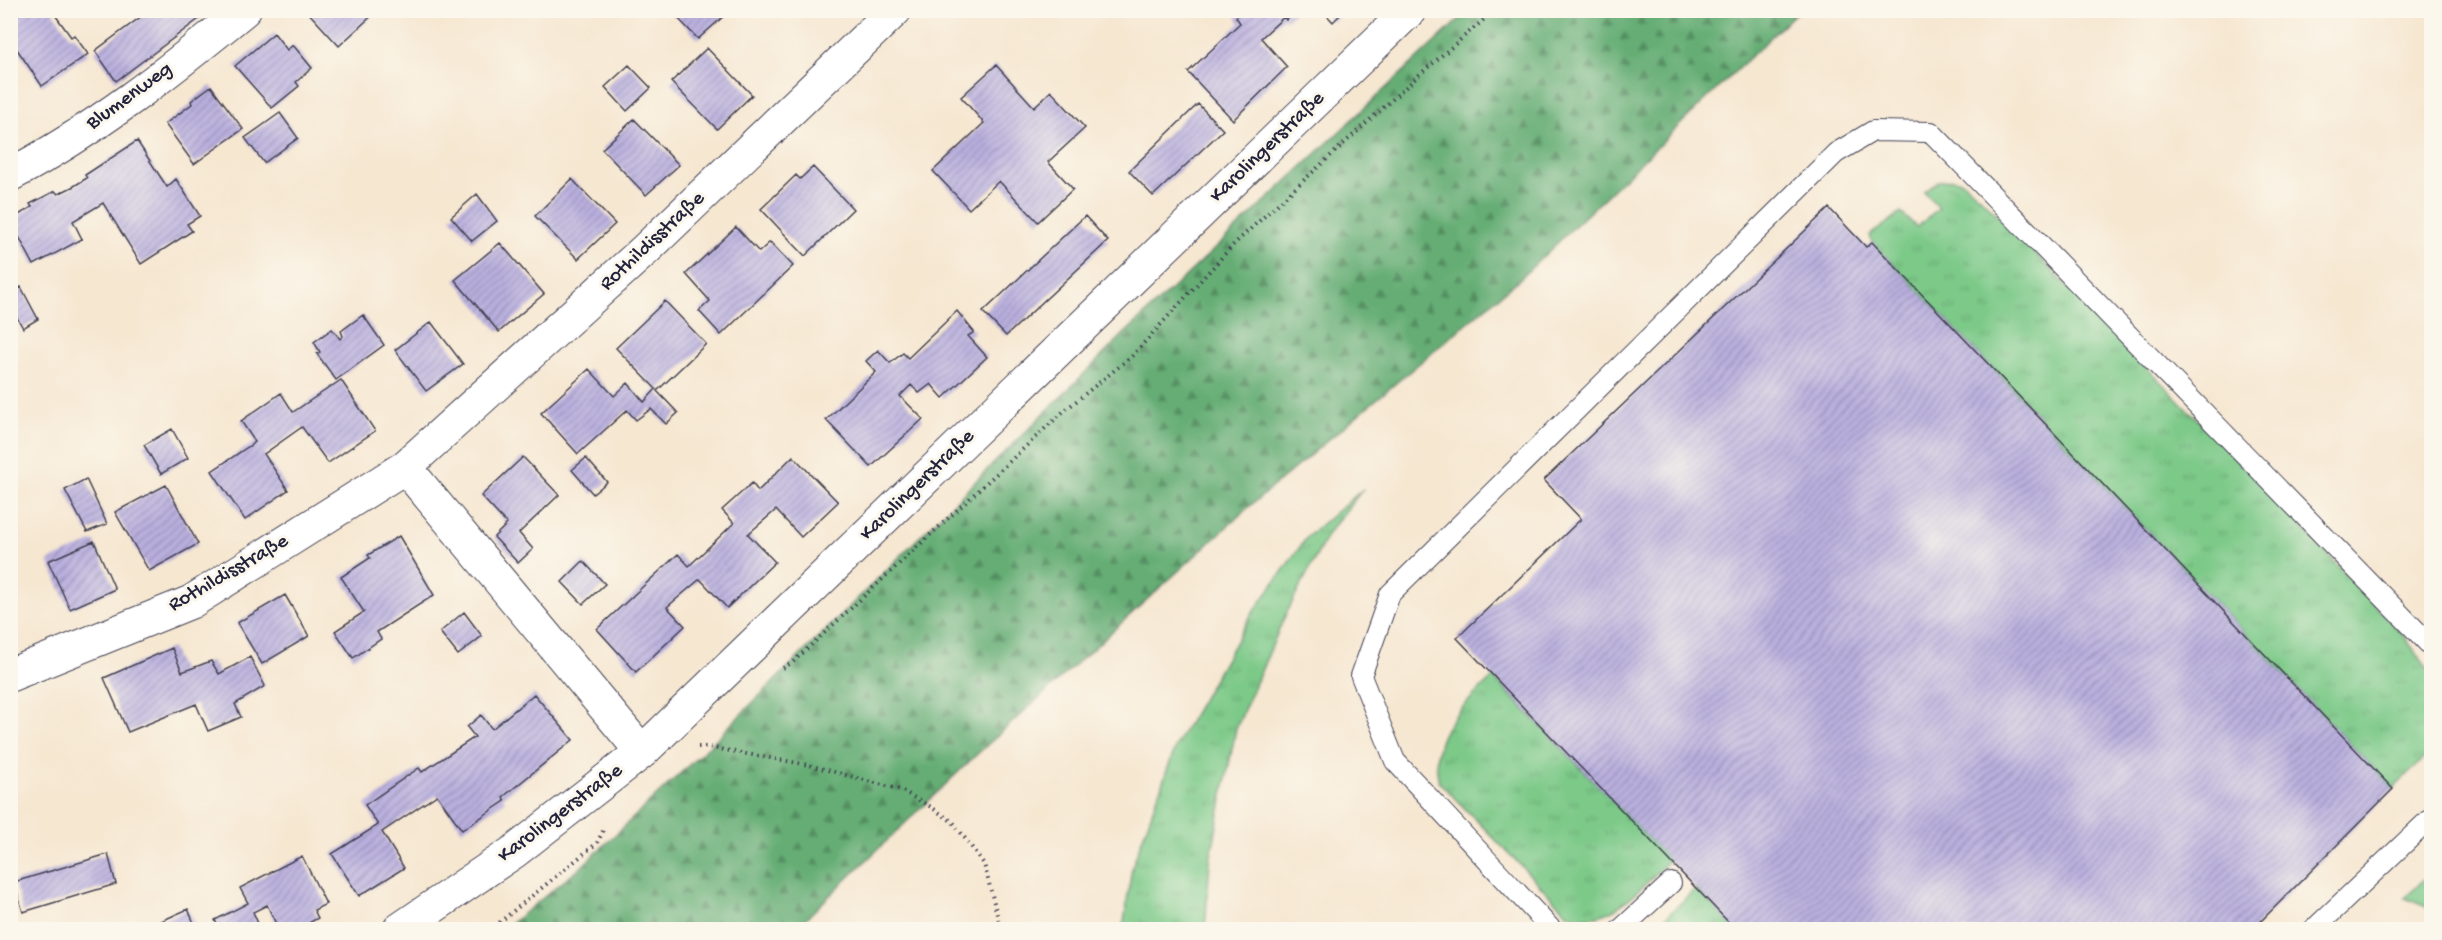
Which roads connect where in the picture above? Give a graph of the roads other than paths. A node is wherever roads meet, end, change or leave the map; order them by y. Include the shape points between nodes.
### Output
1 (244, 10) edge
2 (895, 10) edge
3 (1410, 10) edge
4 (10, 175) edge
5 (405, 468) junction
6 (2432, 647) edge
7 (10, 675) edge
8 (642, 752) junction
9 (2432, 817) edge
10 (1671, 883) dead end
11 (399, 930) edge
12 (1552, 930) edge
13 (1620, 930) edge
14 (2313, 930) edge

1 - 4 street, Blumenweg via 135,95
2 - 5 street, Rothildisstraße via 646,249
3 - 8 street, Karolingerstraße
5 - 7 street, Rothildisstraße via 190,602
5 - 8 street
6 - 12 lane via 1931,132 1873,131 1836,153 1390,594 1361,676 1395,761
8 - 11 street, Karolingerstraße via 515,851
9 - 14 lane
10 - 13 lane

